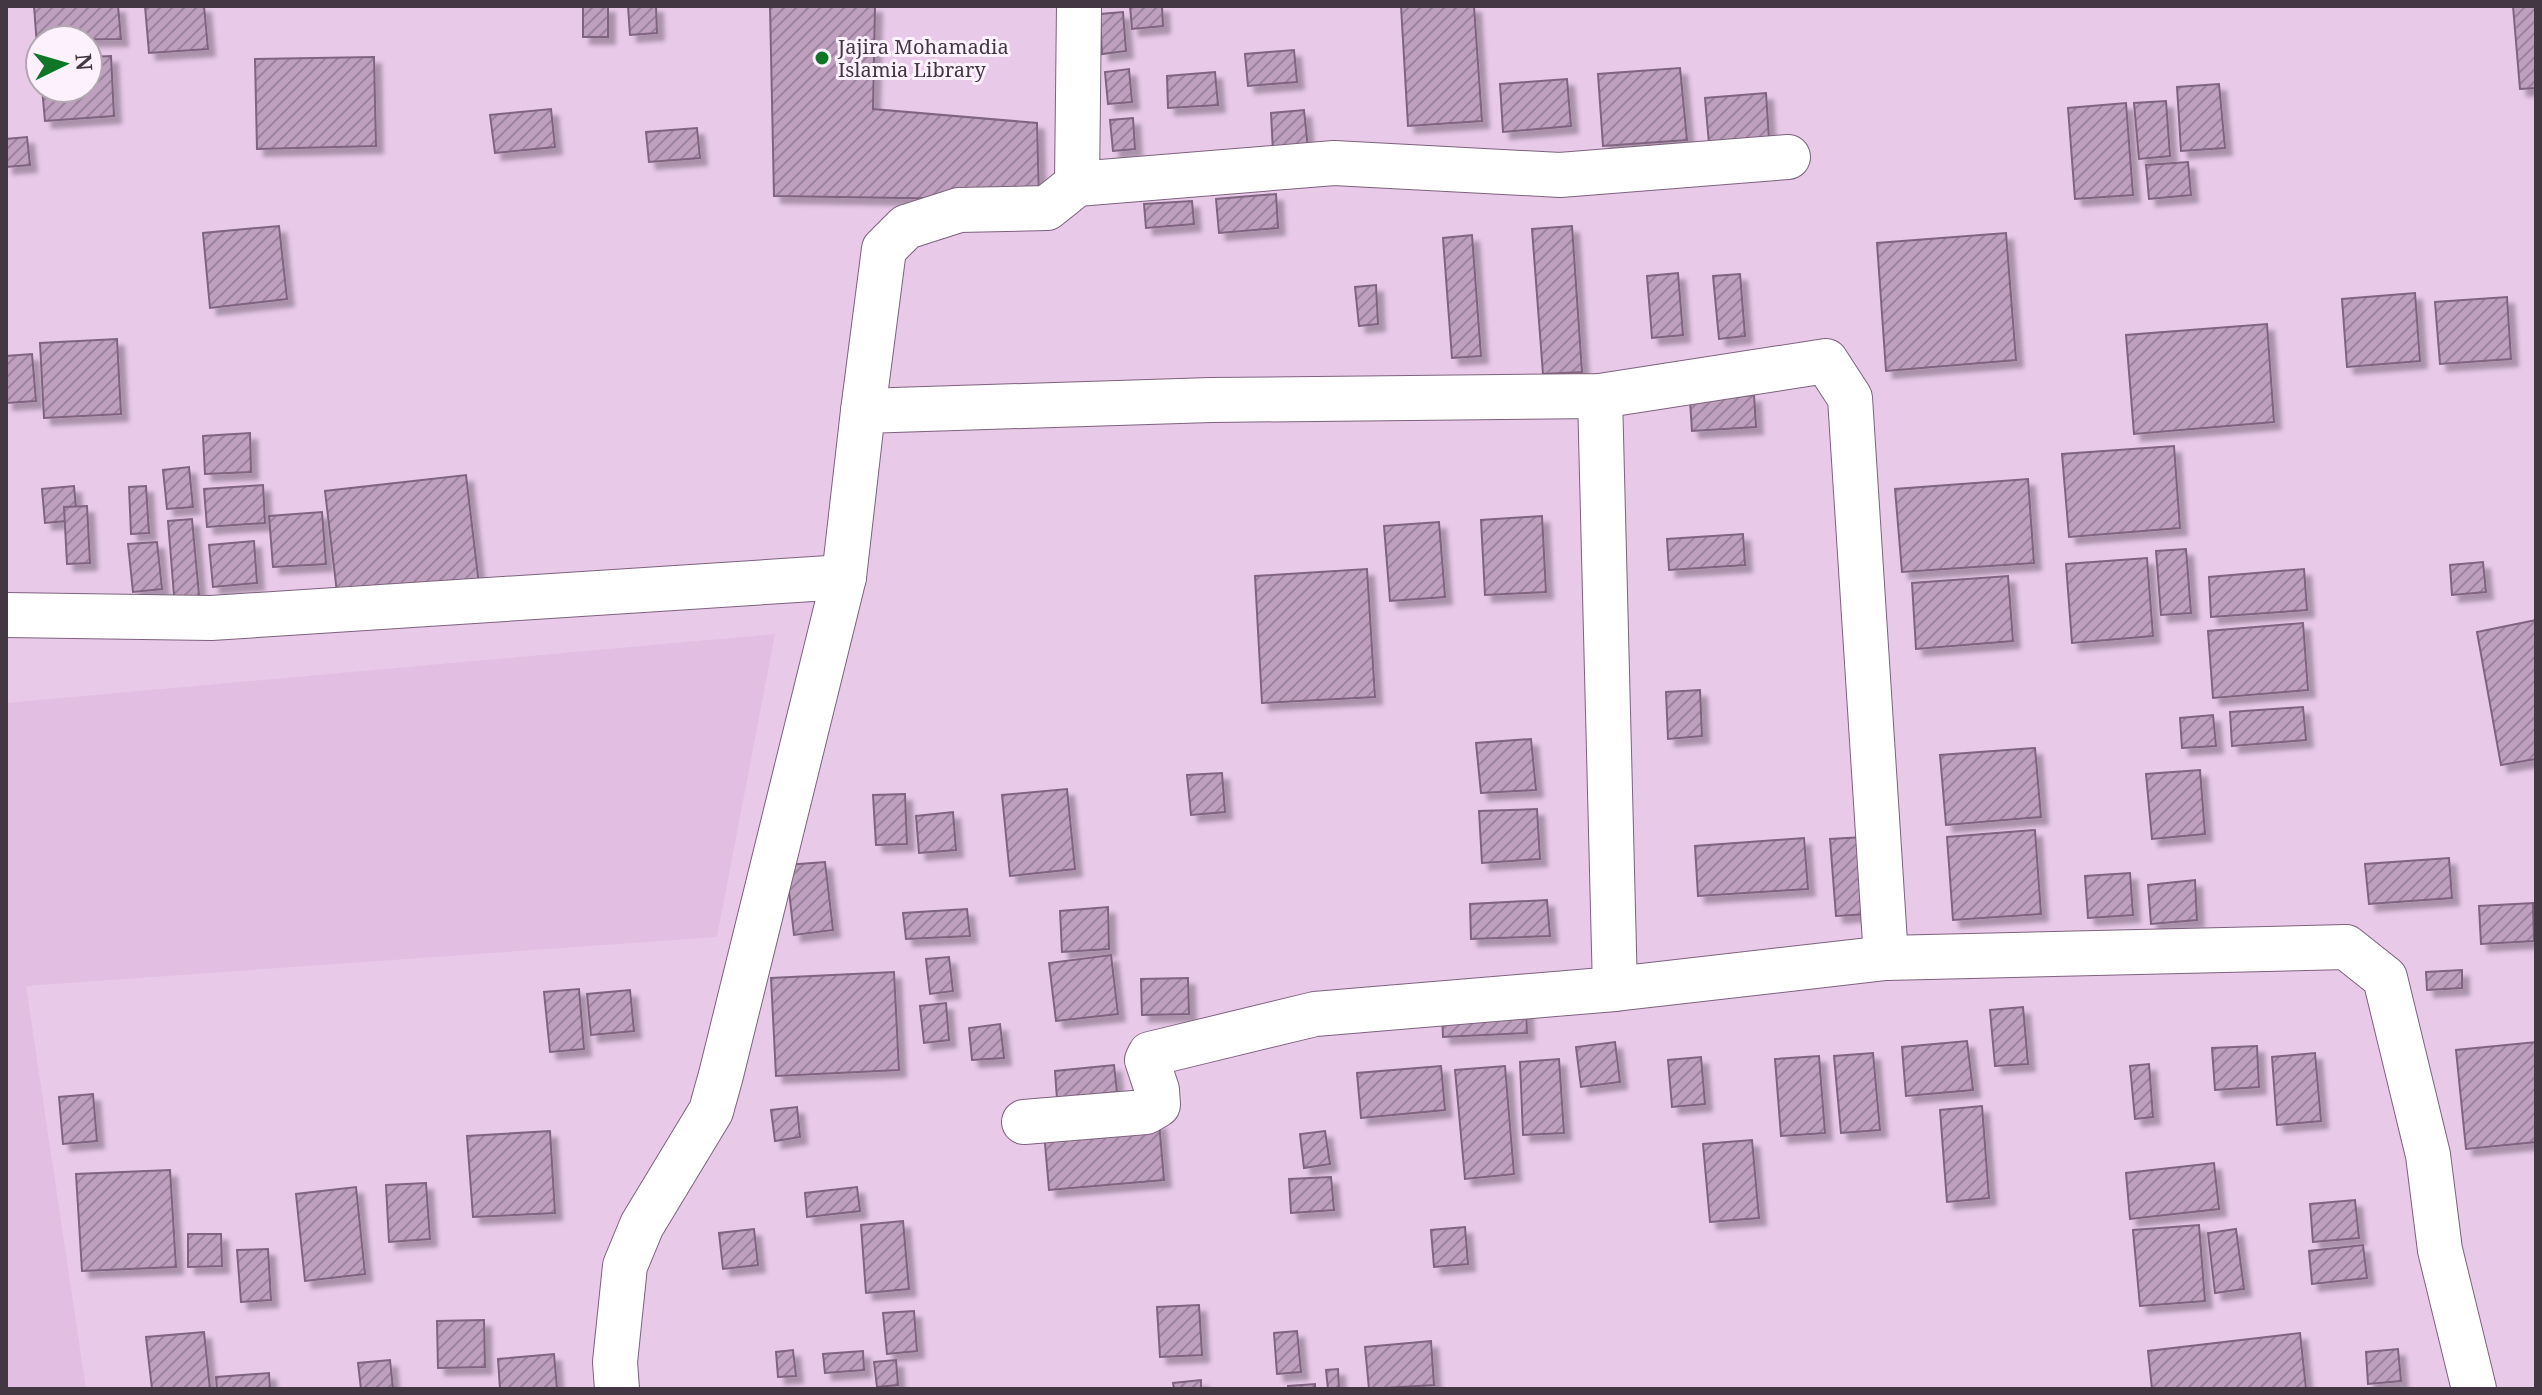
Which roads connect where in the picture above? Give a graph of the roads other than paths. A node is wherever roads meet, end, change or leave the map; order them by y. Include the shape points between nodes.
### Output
1 (1079, 6) edge
2 (1788, 157) dead end
3 (1077, 184) junction
4 (1600, 396) junction
5 (863, 411) junction
6 (844, 577) junction
7 (6, 615) edge
8 (1886, 958) junction
9 (1615, 989) junction
10 (1024, 1122) dead end
11 (617, 1389) edge
12 (2474, 1389) edge

1 - 3 street
2 - 3 street via 1560,175 1334,163
3 - 5 street via 1047,208 959,210 906,227 884,249
4 - 5 street
4 - 8 street via 1826,361 1850,398
4 - 9 street
5 - 6 street
6 - 7 street via 211,618
6 - 11 street via 711,1111 642,1225 625,1266
8 - 9 street
8 - 12 street via 2346,947 2385,978 2428,1155 2440,1250
9 - 10 street via 1315,1014 1150,1054 1158,1105 1146,1112

